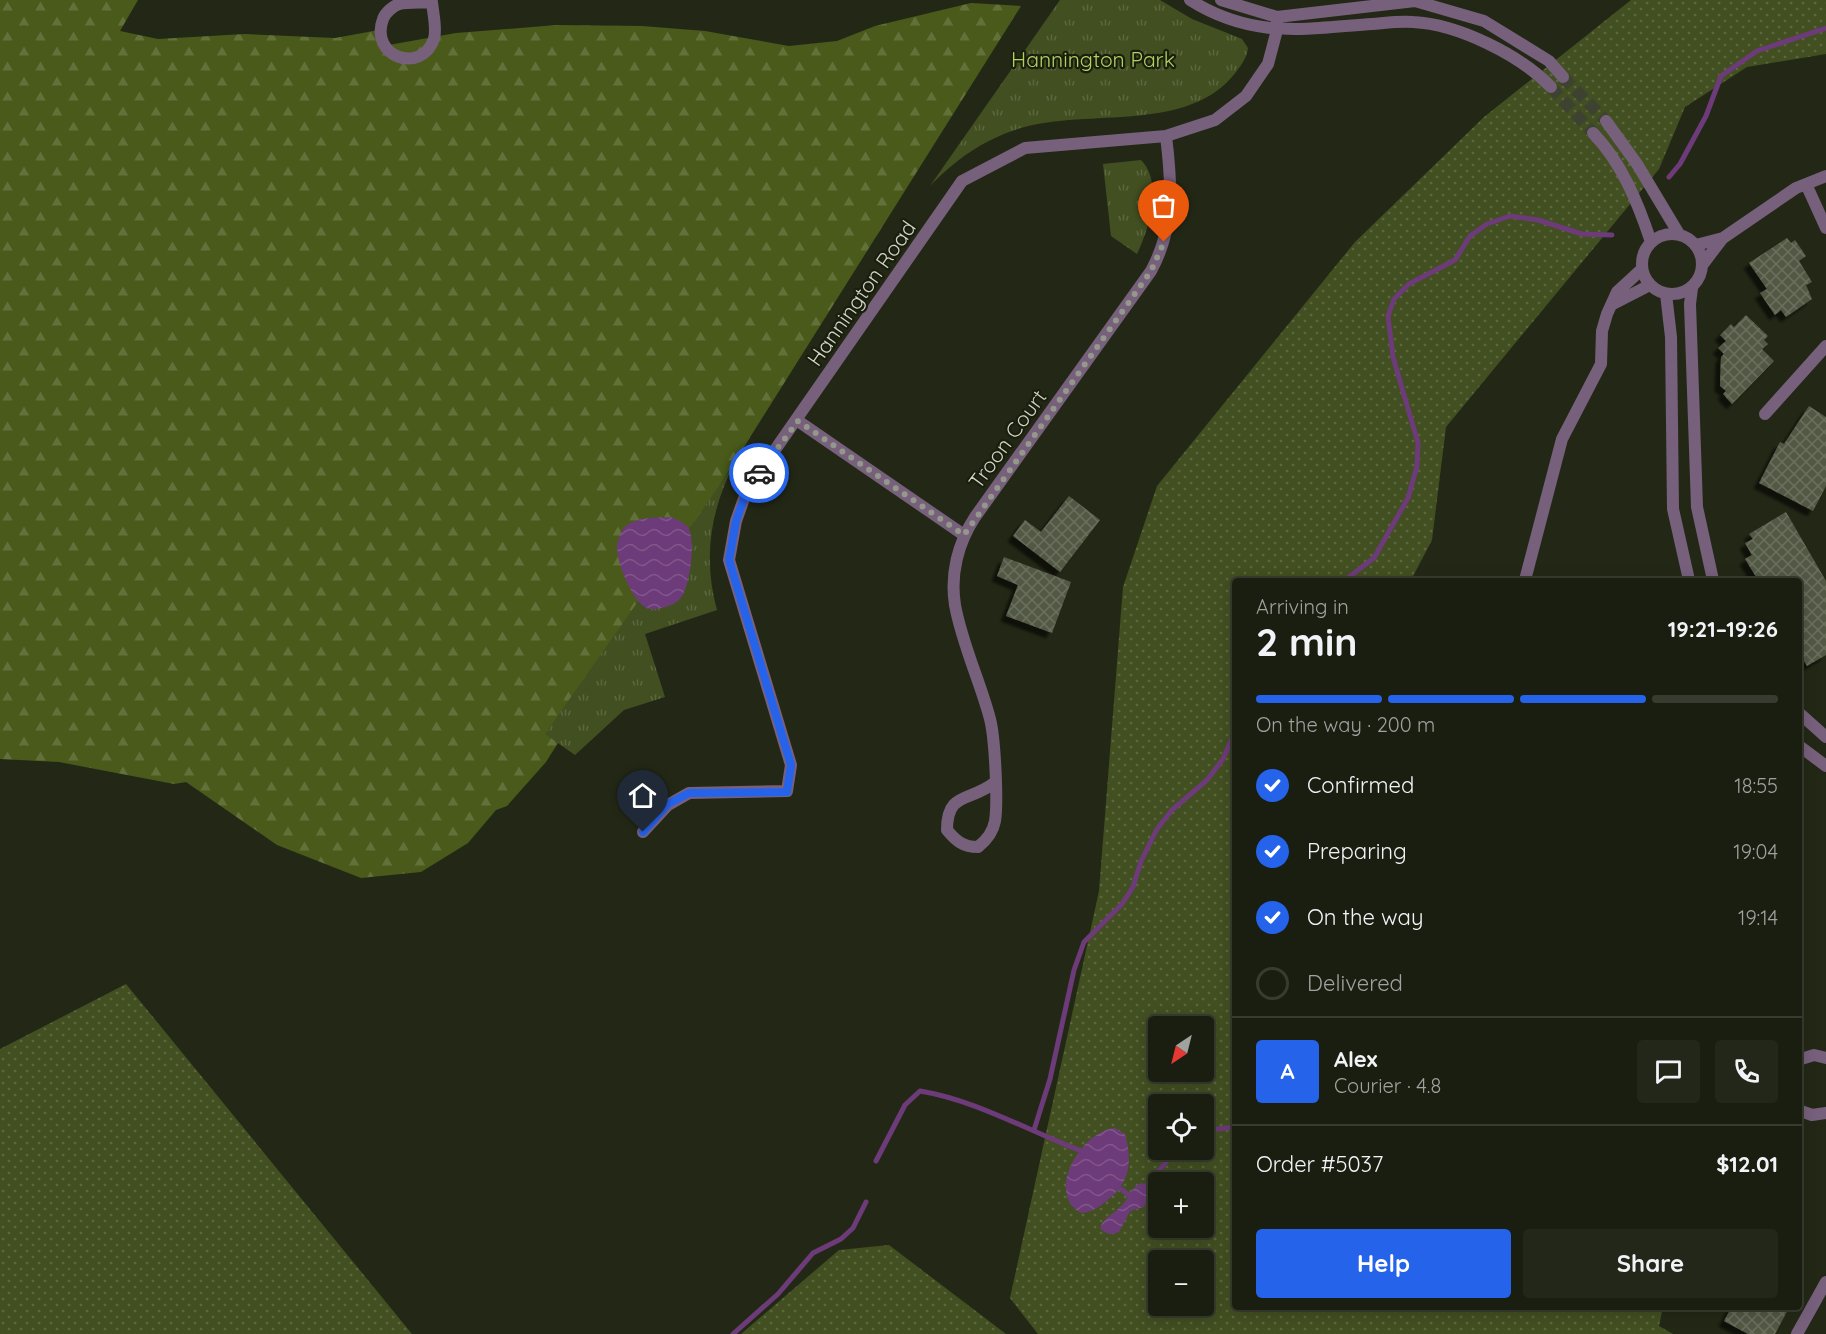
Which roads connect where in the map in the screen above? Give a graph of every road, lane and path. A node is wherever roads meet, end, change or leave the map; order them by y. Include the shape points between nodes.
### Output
1 (1190, 0) edge
2 (1221, 0) edge
3 (433, 1) edge
4 (1277, 17) junction
5 (1277, 30) junction
6 (1563, 77) tunnel mouth
7 (1551, 87) tunnel mouth
8 (1606, 121) tunnel mouth
9 (1593, 133) tunnel mouth
10 (1166, 136) junction
11 (1826, 176) edge
12 (1806, 184) junction
13 (1826, 228) edge
14 (1679, 234) junction
15 (1723, 238) junction
16 (1651, 242) junction
17 (1696, 245) junction
18 (1703, 264) junction
19 (1642, 269) junction
20 (1650, 285) junction
21 (1692, 288) junction
22 (1666, 294) junction
23 (1613, 304) junction
24 (1826, 346) edge
25 (1765, 414) dead end
26 (798, 421) junction
27 (964, 535) junction
28 (1527, 578) edge
29 (1689, 578) edge
30 (1713, 578) edge
31 (1802, 716) edge
32 (1826, 737) edge
33 (1802, 748) edge
34 (1826, 766) edge
35 (994, 783) junction
36 (643, 832) dead end
37 (1826, 1058) edge
38 (1802, 1059) edge
39 (1802, 1111) edge
40 (1826, 1114) edge
41 (1826, 1282) edge
42 (1797, 1334) edge

1 - 5 street via 1213,14
2 - 4 street
3 - 3 street via 398,4 384,14 379,30 383,46 395,57 412,59 427,52 435,37
4 - 5 street, Hannington Road
4 - 6 street via 1415,2 1484,21 1549,61
5 - 7 street via 1414,21 1477,37 1539,75
5 - 10 street, Hannington Road via 1268,64 1246,96 1215,120
8 - 14 street
9 - 16 street via 1623,173
10 - 26 street, Hannington Road via 1025,148 962,181
10 - 27 street, Troon Court via 1172,207 1161,254
11 - 12 street
12 - 13 street
12 - 15 street via 1774,201
14 - 16 street via 1660,236
14 - 17 street
15 - 17 street
15 - 18 street
16 - 19 street via 1645,249
17 - 18 street
18 - 21 street
19 - 20 street
19 - 23 street via 1617,292
20 - 22 street
20 - 23 street
21 - 22 street
21 - 30 street via 1697,507
22 - 29 street via 1671,337 1673,509
23 - 28 street via 1602,332 1598,374 1562,439
24 - 25 street
26 - 27 street
26 - 36 street, Hannington Road via 747,490 729,560 791,765 787,792 689,793 668,804
27 - 35 street, Troon Court via 954,568 955,604 991,722
31 - 32 street
33 - 34 street
35 - 35 street, Troon Court via 951,806 947,830 967,847 978,847 989,838 995,820
37 - 38 street via 1814,1055
39 - 40 street
41 - 42 street

